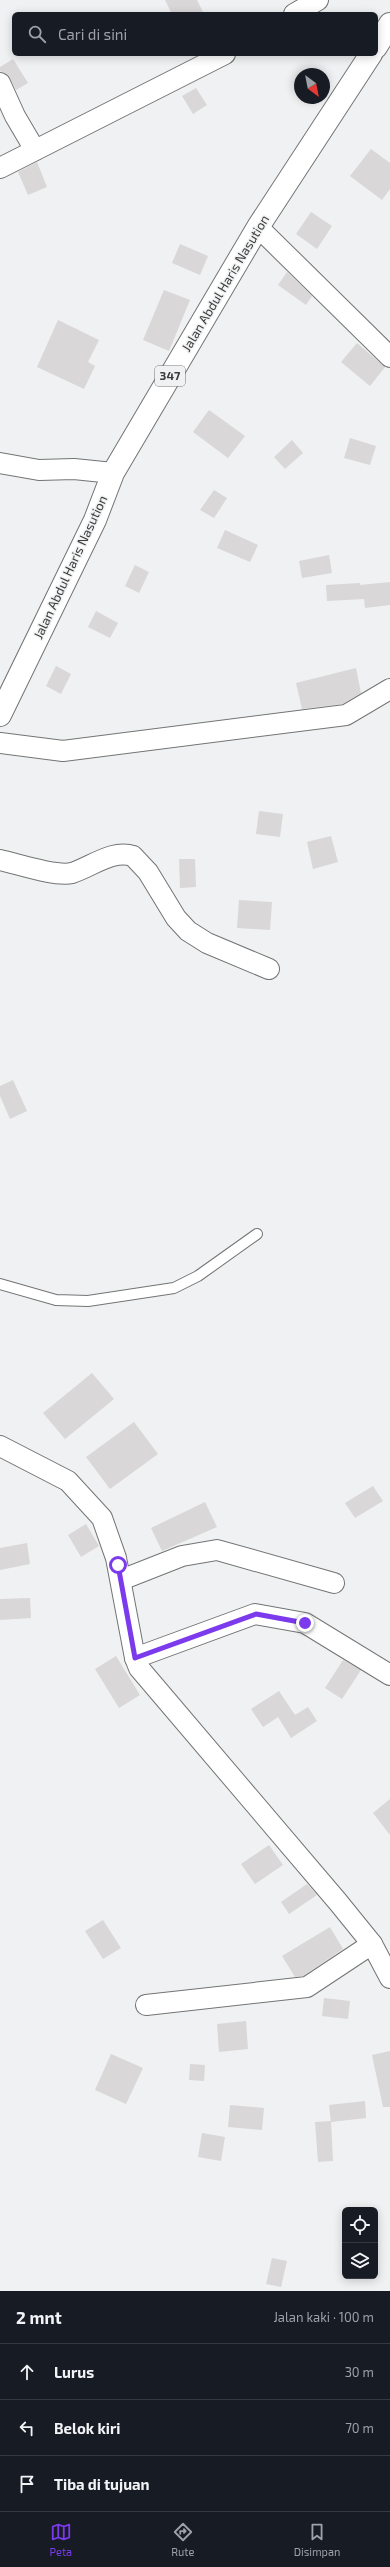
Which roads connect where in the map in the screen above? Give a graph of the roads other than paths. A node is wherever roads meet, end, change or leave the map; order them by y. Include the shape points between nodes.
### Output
1 (318, 0) edge
2 (297, 12) edge
3 (221, 56) edge
4 (370, 56) edge
5 (0, 83) edge
6 (35, 150) junction
7 (0, 168) edge
8 (258, 227) junction
9 (390, 357) edge
10 (0, 463) edge
11 (113, 473) junction
12 (390, 690) edge
13 (0, 715) edge
14 (0, 743) edge
15 (0, 860) edge
16 (269, 969) dead end
17 (257, 1234) dead end
18 (0, 1284) edge
19 (0, 1446) edge
20 (121, 1580) junction
21 (334, 1583) dead end
22 (135, 1658) junction
23 (390, 1675) edge
24 (372, 1944) junction
25 (390, 1978) edge
26 (146, 2005) dead end

1 - 2 street
3 - 6 street
4 - 8 main road, Jalan Abdul Haris Nasution / 347
5 - 6 street
6 - 7 street
8 - 9 street
8 - 11 main road, Jalan Abdul Haris Nasution / 347
10 - 11 street via 39,470 74,469
11 - 13 main road, Jalan Abdul Haris Nasution / 347 via 95,520
12 - 14 street via 346,715 63,751
15 - 16 street via 60,874 71,873 115,855 133,856 148,872 176,918 188,931
17 - 18 lane via 198,1276 174,1288 88,1301 56,1300
19 - 20 street via 68,1481 90,1504 102,1518
20 - 21 street via 182,1556 217,1550
20 - 22 street
22 - 23 street via 256,1614 305,1623
22 - 24 street via 140,1668
24 - 25 street
24 - 26 street via 307,1987

